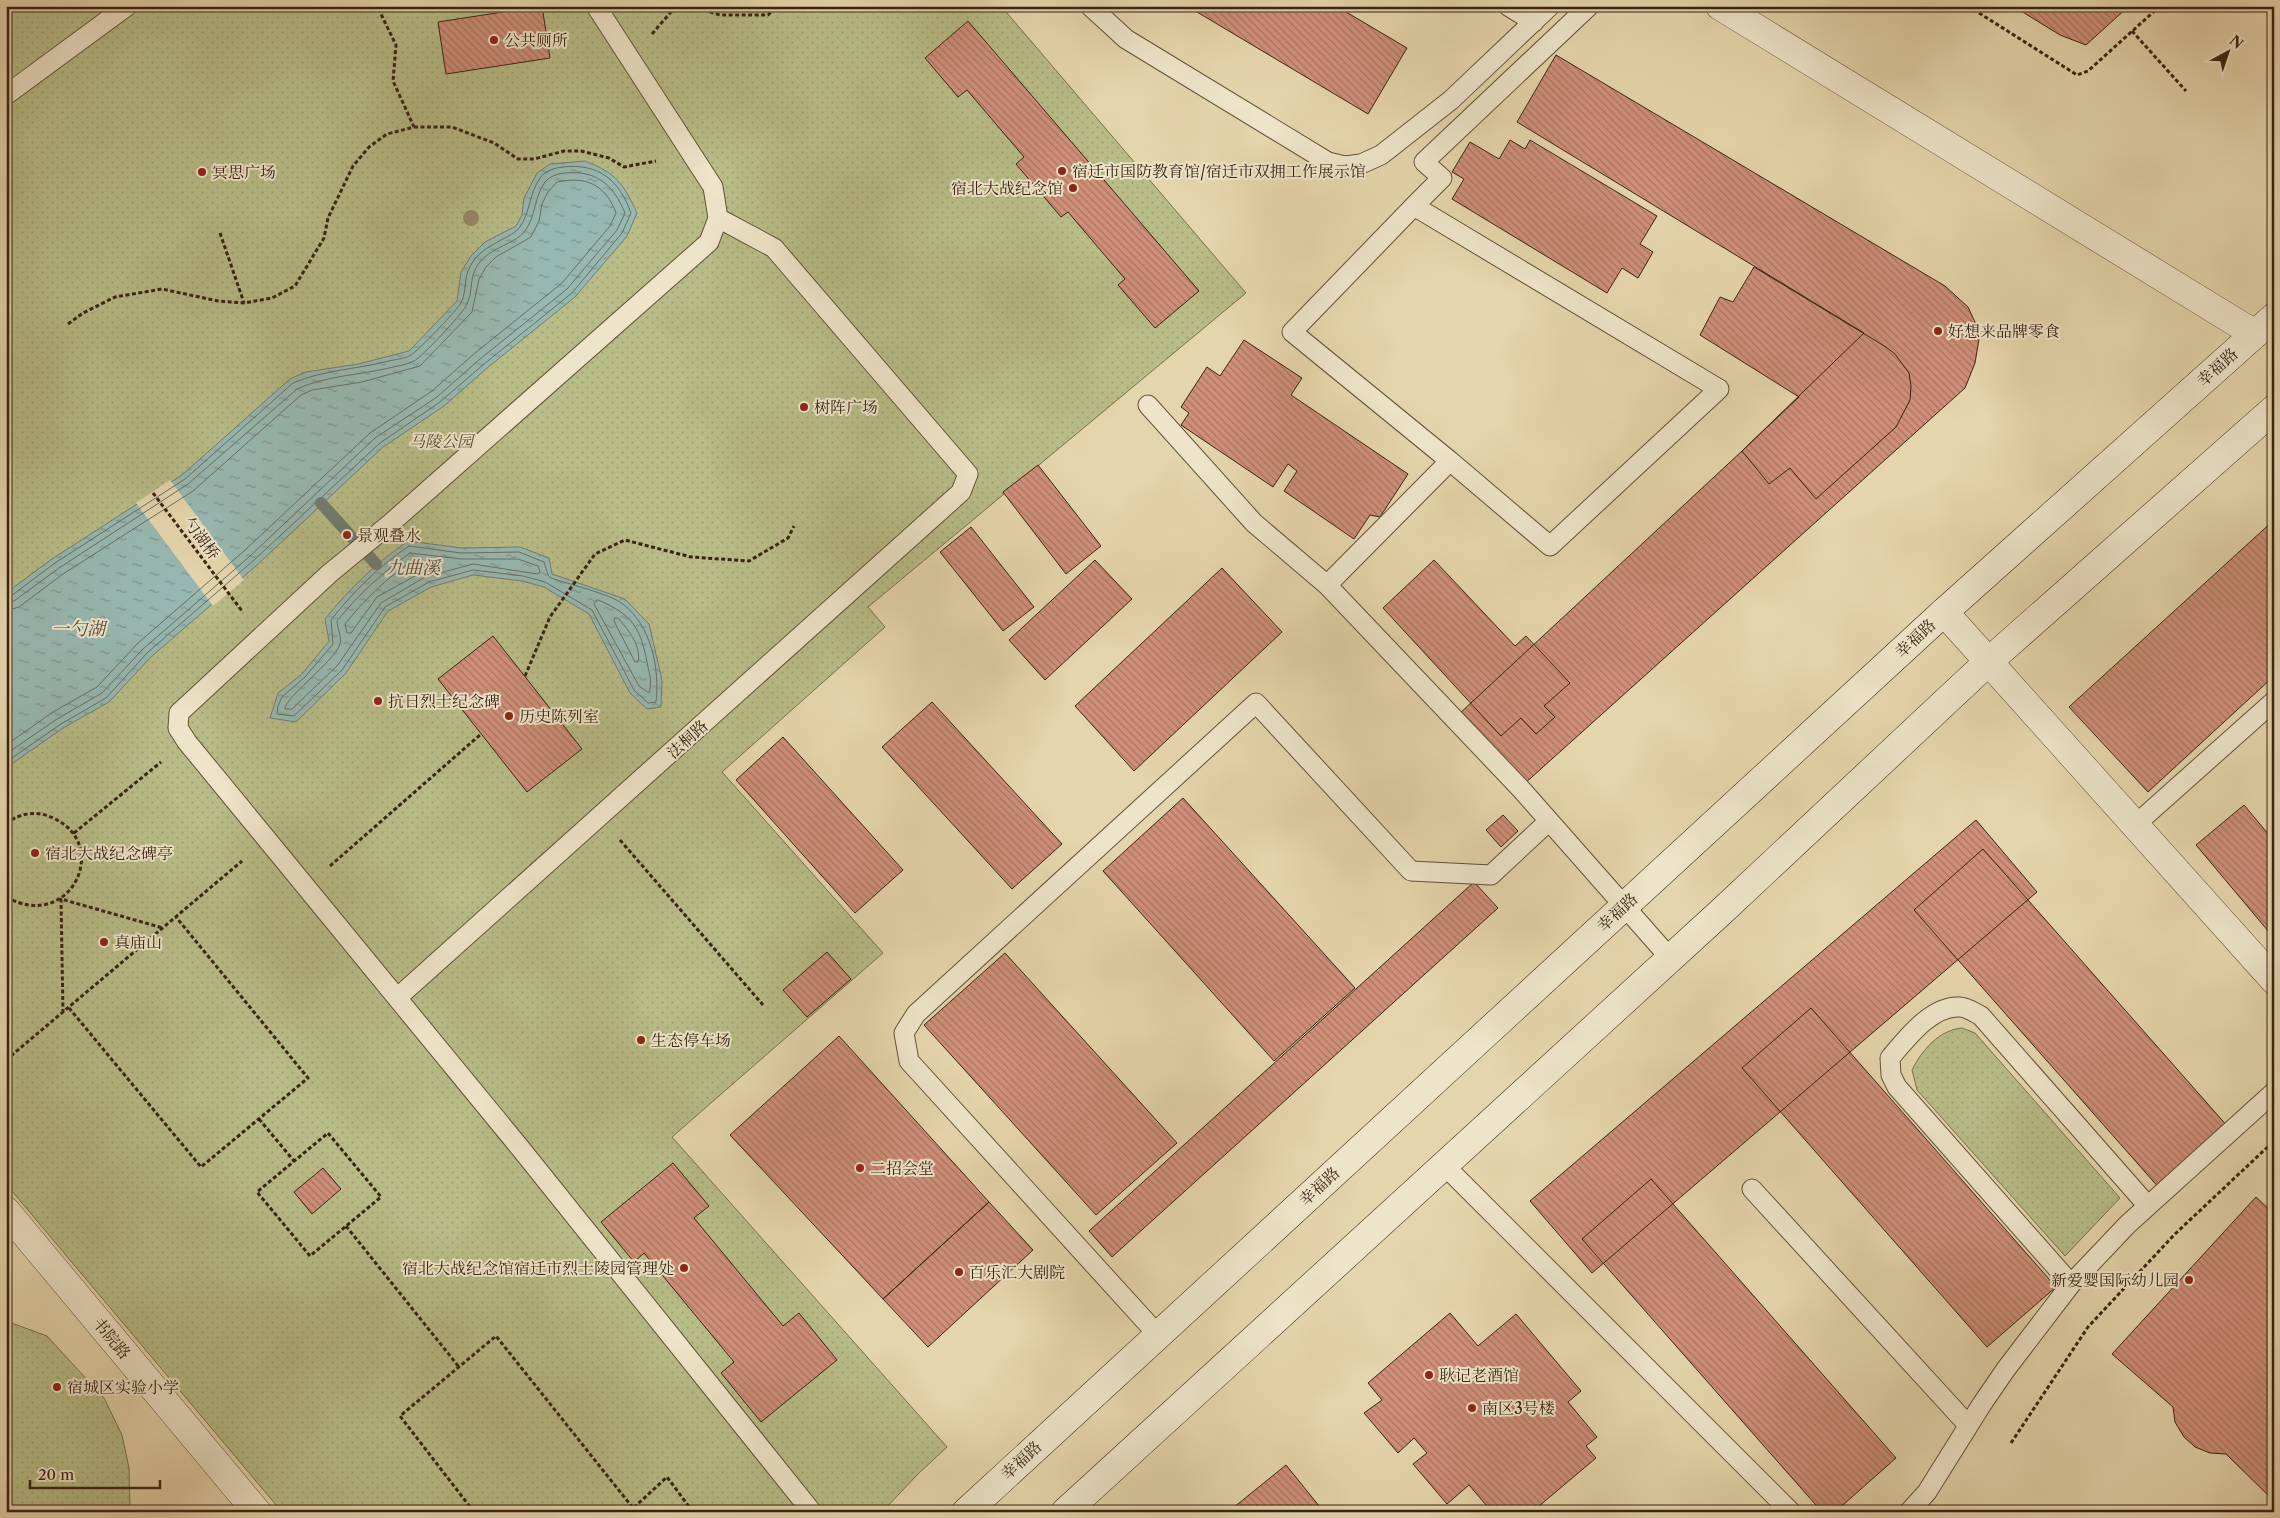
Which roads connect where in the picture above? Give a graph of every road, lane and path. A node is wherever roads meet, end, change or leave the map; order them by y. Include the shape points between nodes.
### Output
1 (127, 6) edge
2 (377, 6) edge
3 (596, 6) edge
4 (691, 6) edge
5 (778, 6) edge
6 (1090, 6) edge
7 (1508, 6) edge
8 (1550, 6) edge
9 (1590, 6) edge
10 (1720, 6) edge
11 (1968, 6) edge
12 (2160, 6) edge
13 (1534, 22) junction
14 (2132, 31) junction
15 (2186, 91) dead end
16 (6, 96) edge
17 (414, 126) junction
18 (692, 155) junction
19 (1414, 206) junction
20 (718, 218) junction
21 (220, 233) dead end
22 (244, 303) junction
23 (68, 324) dead end
24 (2264, 325) edge
25 (1148, 405) dead end
26 (2274, 409) edge
27 (1450, 462) junction
28 (153, 494) dead end
29 (794, 526) dead end
30 (1327, 585) junction
31 (231, 598) dead end
32 (1944, 612) junction
33 (1988, 662) junction
34 (525, 676) dead end
35 (2274, 701) edge
36 (481, 734) dead end
37 (187, 742) junction
38 (600, 817) junction
39 (1549, 821) junction
40 (6, 823) edge
41 (2135, 826) junction
42 (74, 833) junction
43 (268, 840) junction
44 (307, 886) junction
45 (6, 897) edge
46 (61, 899) junction
47 (1624, 906) junction
48 (176, 916) junction
49 (164, 929) junction
50 (1670, 958) junction
51 (2274, 980) edge
52 (397, 998) junction
53 (763, 1005) dead end
54 (69, 1008) junction
55 (63, 1013) junction
56 (6, 1060) edge
57 (2274, 1092) edge
58 (259, 1119) junction
59 (2274, 1140) edge
60 (294, 1161) junction
61 (1444, 1165) junction
62 (1752, 1189) dead end
63 (2148, 1206) junction
64 (6, 1211) edge
65 (346, 1226) junction
66 (2071, 1284) junction
67 (1158, 1334) junction
68 (459, 1367) junction
69 (1968, 1425) junction
70 (2011, 1443) dead end
71 (1130, 1452) junction
72 (633, 1508) junction
73 (257, 1512) edge
74 (474, 1512) edge
75 (628, 1512) edge
76 (693, 1512) edge
77 (812, 1512) edge
78 (966, 1512) edge
79 (1065, 1512) edge
80 (1088, 1512) edge
81 (1791, 1512) edge
82 (1909, 1512) edge

1 - 16 lane
2 - 17 path via 396,45 394,81
3 - 18 lane
4 - 5 path via 720,15 768,15
6 - 13 lane via 1126,39 1328,162 1345,166 1361,164 1381,155 1451,100
7 - 13 lane
8 - 13 lane
9 - 19 lane via 1424,162 1442,178
10 - 24 main road
11 - 14 path via 2077,75 2088,71
12 - 14 path
14 - 15 path
17 - 18 path via 452,127 494,143 518,159 580,151 609,158 624,167
17 - 22 path via 387,134 369,147 353,166 328,218 324,238 295,286 272,298
18 - 20 lane via 713,186
19 - 27 lane via 1292,332
19 - 27 lane via 1719,388 1550,546
20 - 37 lane via 709,242 330,573 179,713 178,728
20 - 38 lane, 法桐路 via 774,248 968,474 962,492
21 - 22 path
22 - 23 path via 162,289 115,297
24 - 32 main road, 幸福路
25 - 30 lane via 1254,522
26 - 33 main road
27 - 30 lane
28 - 31 path, 勺湖桥
29 - 34 path via 788,538 749,561 691,557 626,540 595,554 550,617
30 - 39 lane
32 - 33 main road
32 - 47 main road, 幸福路
33 - 41 main road
33 - 50 main road
35 - 41 lane
36 - 44 path
37 - 42 path
37 - 43 lane
38 - 52 lane, 法桐路
38 - 53 path
39 - 47 lane
39 - 67 lane via 1491,875 1411,871 1256,703 916,1014 904,1033 909,1061
40 - 42 path via 32,813 47,815
41 - 51 main road
42 - 46 path via 82,862 79,876
43 - 44 lane
43 - 48 path
44 - 52 lane
45 - 46 path via 33,907
46 - 49 path
46 - 55 path
47 - 50 lane
47 - 67 main road, 幸福路
48 - 49 path
48 - 58 path via 308,1078
49 - 54 path
50 - 61 main road
52 - 77 lane
54 - 55 path
54 - 58 path via 200,1167
55 - 56 path
57 - 63 lane
58 - 60 path
59 - 70 path via 2175,1234 2088,1327
60 - 65 path via 328,1133 381,1197
60 - 65 path via 257,1192 310,1256
61 - 71 main road
61 - 81 lane
62 - 69 lane
63 - 66 lane
63 - 66 lane via 1982,1016 1962,1007 1945,1008 1902,1044 1890,1058 1896,1088
64 - 73 main road, 书院路
65 - 68 path
66 - 69 lane
67 - 78 main road, 幸福路
68 - 72 path via 496,1336
68 - 74 path via 400,1416
69 - 82 lane via 1927,1492
71 - 79 main road
71 - 80 main road
72 - 75 path
72 - 76 path via 667,1477

